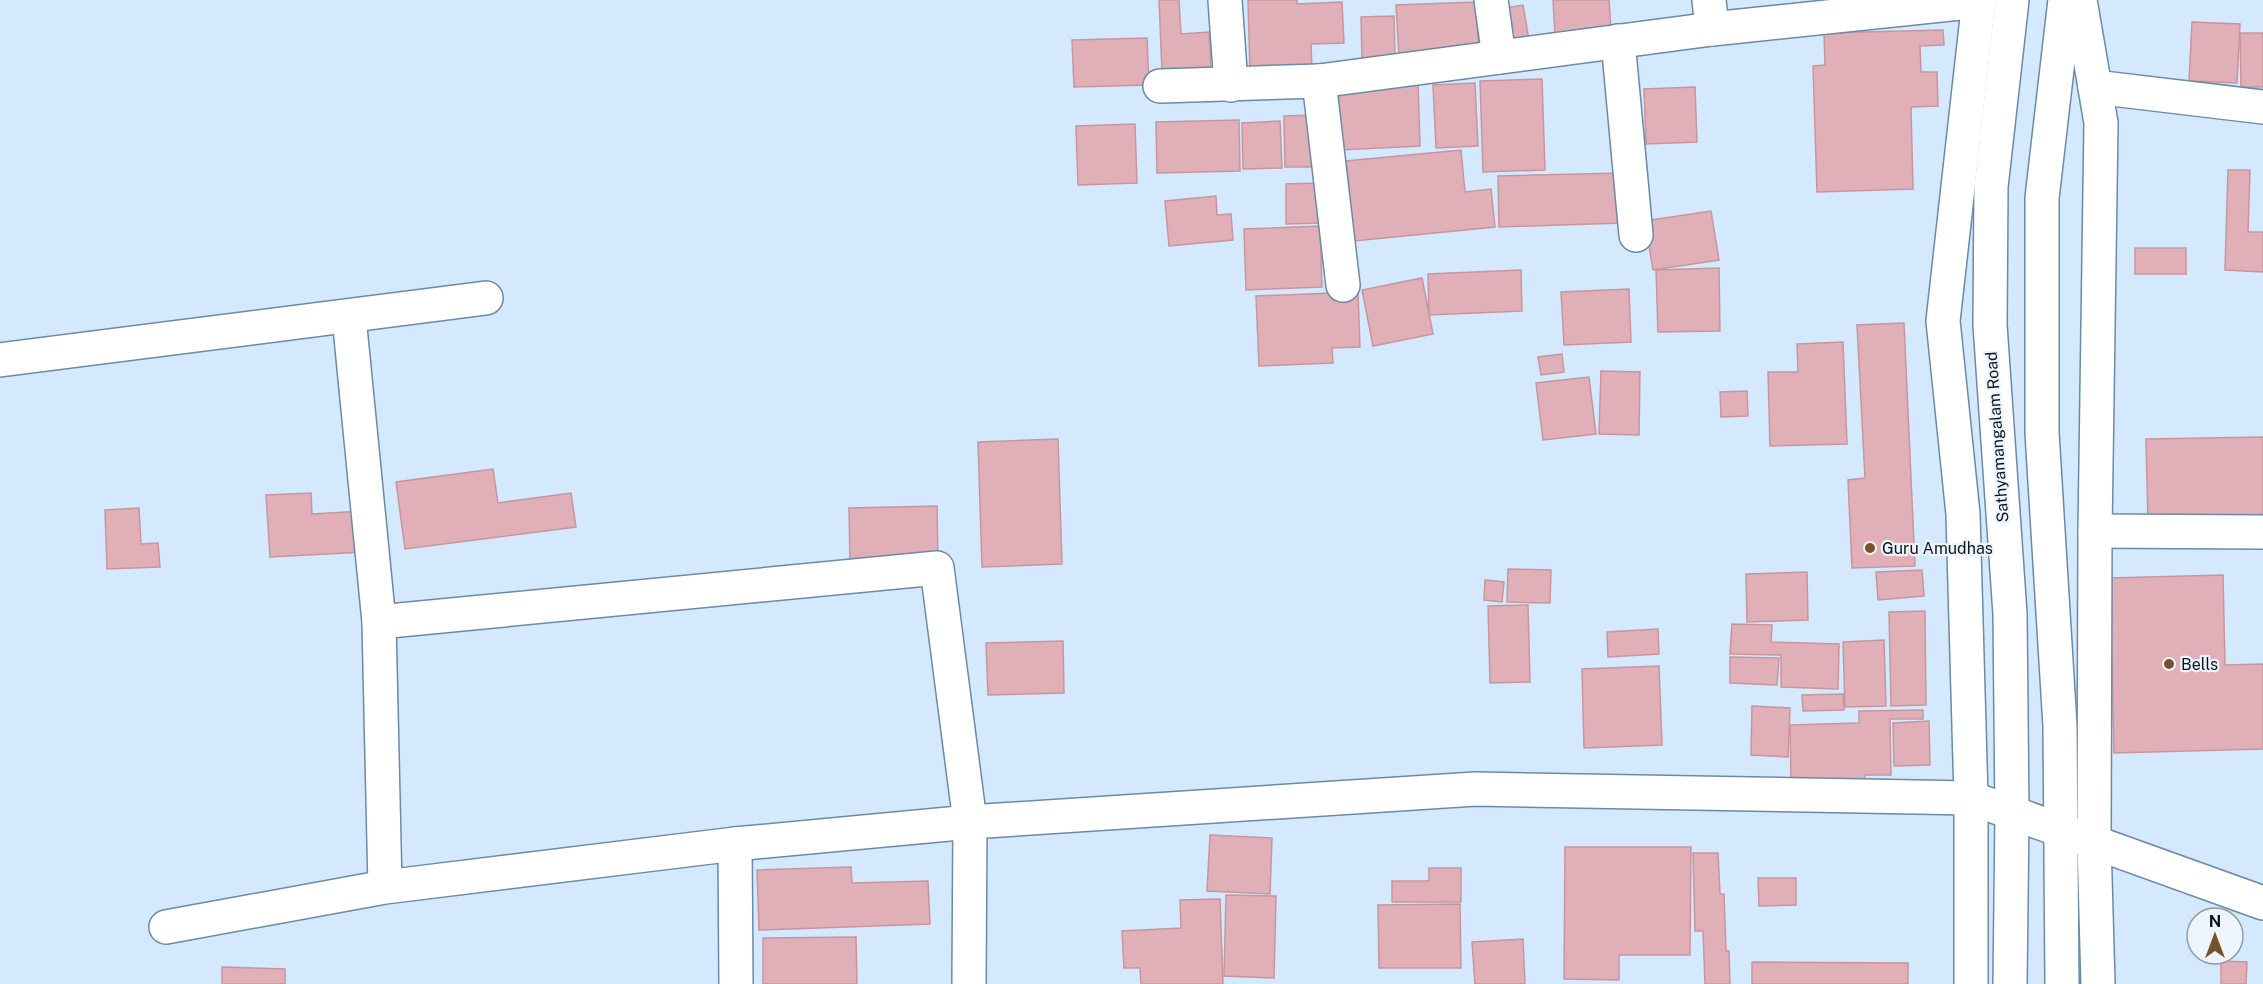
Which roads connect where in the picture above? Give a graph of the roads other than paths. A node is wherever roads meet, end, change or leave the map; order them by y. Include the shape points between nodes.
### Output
1 (1225, 0) edge
2 (1491, 0) edge
3 (2012, 0) edge
4 (2065, 0) edge
5 (2080, 0) edge
6 (1979, 1) edge
7 (1711, 15) edge
8 (1618, 41) junction
9 (1499, 57) junction
10 (1318, 81) junction
11 (1231, 85) junction
12 (1160, 86) dead end
13 (2095, 87) junction
14 (2263, 107) edge
15 (1636, 235) dead end
16 (1343, 285) dead end
17 (486, 298) dead end
18 (349, 318) junction
19 (0, 360) edge
20 (2095, 531) junction
21 (2263, 532) edge
22 (379, 622) junction
23 (1971, 798) junction
24 (2012, 814) junction
25 (970, 822) junction
26 (2061, 831) junction
27 (2094, 842) junction
28 (735, 844) junction
29 (385, 887) junction
30 (2263, 903) edge
31 (166, 927) dead end
32 (736, 984) edge
33 (969, 984) edge
34 (1971, 984) edge
35 (2010, 984) edge
36 (2062, 984) edge
37 (2098, 984) edge

1 - 11 main road
2 - 9 main road
3 - 24 main road, Sathyamangalam Road via 1991,187 1990,313 2010,614
4 - 26 main road via 2042,198 2042,433 2060,726
5 - 13 main road
6 - 7 main road
6 - 23 main road via 1942,321 1963,513
7 - 8 main road
8 - 9 main road
8 - 15 main road
9 - 10 main road
10 - 11 main road
10 - 16 main road
11 - 12 main road
13 - 14 main road
13 - 20 main road via 2101,123
17 - 18 main road
18 - 19 main road
18 - 22 main road
20 - 21 main road
20 - 27 main road
22 - 25 main road via 938,568
22 - 29 main road
23 - 24 main road
23 - 25 main road via 1475,789
23 - 34 main road
24 - 26 main road
24 - 35 main road, Sathyamangalam Road
25 - 28 main road
25 - 33 main road
26 - 27 main road
26 - 36 main road
27 - 30 main road
27 - 37 main road
28 - 29 main road
28 - 32 main road
29 - 31 main road

